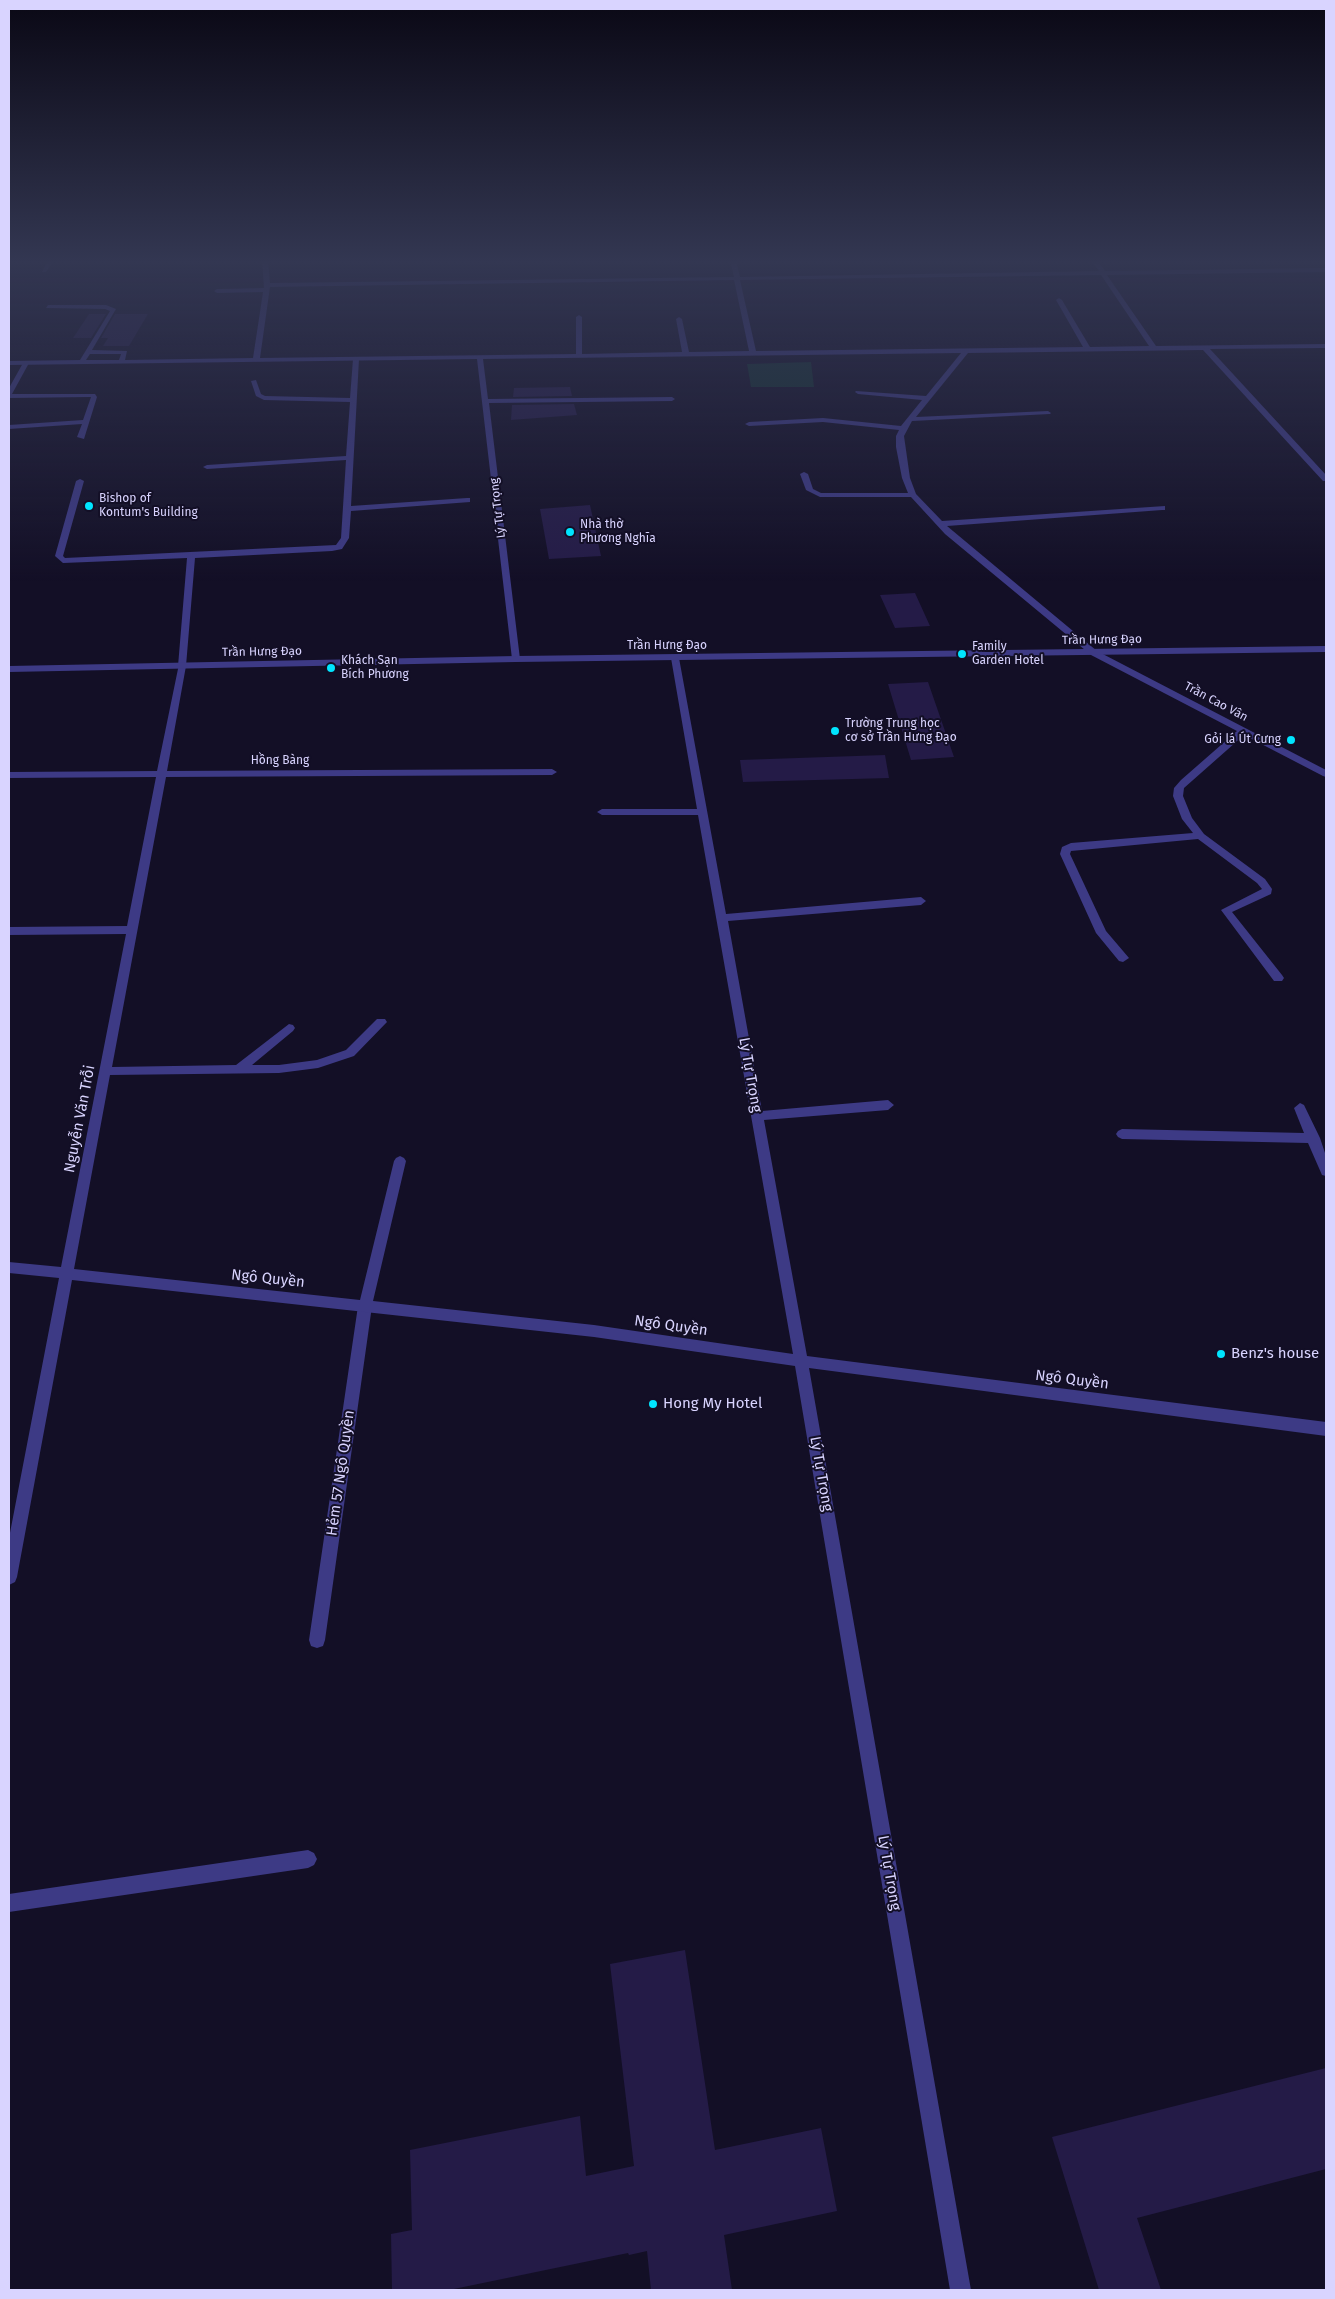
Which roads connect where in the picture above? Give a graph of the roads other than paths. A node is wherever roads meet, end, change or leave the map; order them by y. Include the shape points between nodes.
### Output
1 (24, 367) edge
2 (356, 367) edge
3 (481, 367) edge
4 (953, 367) edge
5 (1223, 367) edge
6 (254, 381) dead end
7 (858, 392) dead end
8 (9, 395) edge
9 (927, 398) junction
10 (672, 399) dead end
11 (354, 400) junction
12 (485, 401) junction
13 (1048, 413) dead end
14 (910, 419) junction
15 (86, 422) junction
16 (749, 424) dead end
17 (9, 427) edge
18 (904, 428) junction
19 (81, 437) dead end
20 (349, 458) junction
21 (207, 467) dead end
22 (804, 474) dead end
23 (1326, 479) edge
24 (80, 481) dead end
25 (913, 495) junction
26 (467, 500) dead end
27 (1162, 508) dead end
28 (346, 509) junction
29 (940, 524) junction
30 (191, 556) junction
31 (1326, 649) edge
32 (1094, 653) junction
33 (675, 658) junction
34 (516, 659) junction
35 (182, 666) junction
36 (9, 669) edge
37 (1243, 731) junction
38 (552, 772) dead end
39 (161, 774) junction
40 (1326, 774) edge
41 (9, 776) edge
42 (602, 812) dead end
43 (703, 812) junction
44 (1200, 836) junction
45 (921, 901) dead end
46 (722, 918) junction
47 (132, 930) junction
48 (9, 931) edge
49 (1123, 958) dead end
50 (1278, 978) dead end
51 (380, 1022) dead end
52 (289, 1028) dead end
53 (238, 1070) junction
54 (106, 1072) junction
55 (888, 1105) dead end
56 (1300, 1108) dead end
57 (757, 1116) junction
58 (1122, 1134) dead end
59 (1314, 1138) junction
60 (400, 1162) dead end
61 (1326, 1171) edge
62 (9, 1267) edge
63 (68, 1272) junction
64 (365, 1306) junction
65 (801, 1361) junction
66 (1326, 1429) edge
67 (9, 1578) edge
68 (317, 1640) dead end
69 (308, 1859) dead end
70 (9, 1903) edge
71 (961, 2290) edge

1 - 8 street
2 - 11 street
3 - 12 street, Lý Tự Trọng
4 - 9 street
5 - 23 street
6 - 11 street via 258,395 264,398
7 - 9 street
8 - 15 street via 93,395
9 - 14 street
10 - 12 street
11 - 20 street
12 - 34 street, Lý Tự Trọng
13 - 14 street
14 - 18 street
15 - 17 street
15 - 19 street
16 - 18 street via 823,420
18 - 25 street via 900,447
20 - 21 street
20 - 28 street
22 - 25 street via 810,490 820,495
24 - 30 street via 59,559 69,562
25 - 29 street, Trần Cao Vân
26 - 28 street
27 - 29 street
28 - 30 street via 345,538 339,547 332,550
29 - 32 street, Trần Cao Vân
30 - 35 street, Nguyễn Văn Trỗi
31 - 32 street, Trần Hưng Đạo
32 - 33 street, Trần Hưng Đạo
32 - 37 street, Trần Cao Vân
33 - 34 street, Trần Hưng Đạo
33 - 43 street, Lý Tự Trọng
34 - 35 street, Trần Hưng Đạo
35 - 36 street, Trần Hưng Đạo
35 - 39 street, Nguyễn Văn Trỗi
37 - 40 street, Trần Cao Vân
37 - 44 street via 1179,788 1178,796 1187,819
38 - 39 street, Hồng Bàng
39 - 41 street, Hồng Bàng
39 - 47 street, Nguyễn Văn Trỗi
42 - 43 street
43 - 46 street, Lý Tự Trọng
44 - 49 street via 1071,846 1066,849 1065,854 1101,932
44 - 50 street via 1262,881 1267,889 1267,892 1226,910
45 - 46 street
46 - 57 street, Lý Tự Trọng
47 - 48 street
47 - 54 street, Nguyễn Văn Trỗi
51 - 53 street via 350,1053 318,1064
52 - 53 street
53 - 54 street
54 - 63 street, Nguyễn Văn Trỗi
55 - 57 street
56 - 59 street
57 - 65 street, Lý Tự Trọng
58 - 59 street
59 - 61 street
60 - 64 street, Hẻm 57 Ngô Quyền
62 - 63 street, Ngô Quyền
63 - 64 street, Ngô Quyền
63 - 67 street, Nguyễn Văn Trỗi
64 - 65 street, Ngô Quyền via 594,1332
64 - 68 street, Hẻm 57 Ngô Quyền
65 - 66 street, Ngô Quyền
65 - 71 street, Lý Tự Trọng
69 - 70 street

